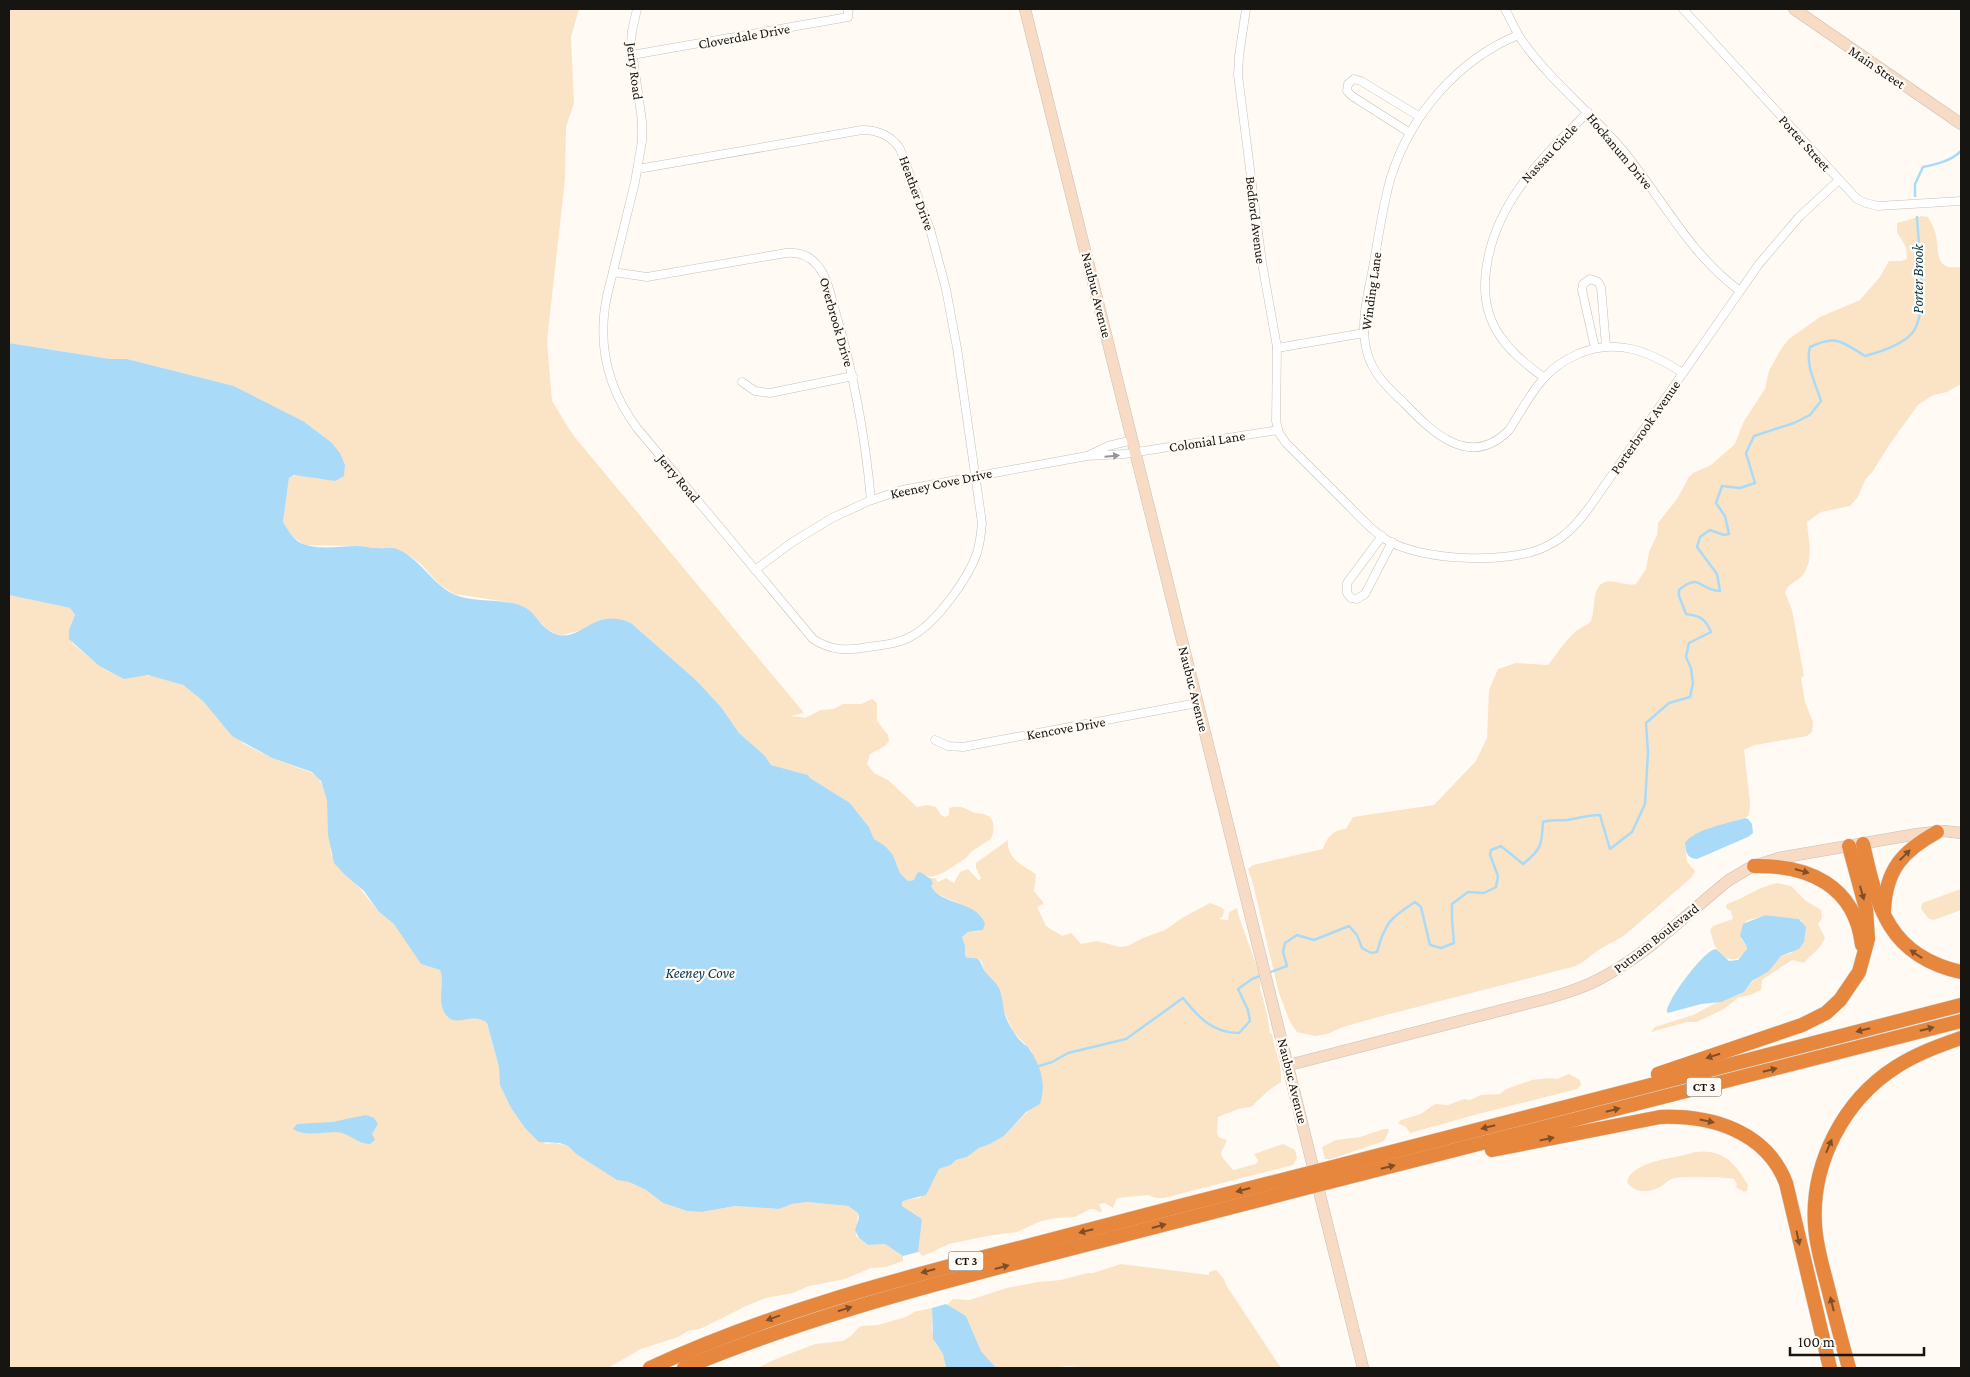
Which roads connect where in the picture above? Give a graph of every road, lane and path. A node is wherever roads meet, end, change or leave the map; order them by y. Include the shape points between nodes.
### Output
1 (637, 9) edge
2 (848, 9) edge
3 (1025, 9) edge
4 (1246, 9) edge
5 (1505, 9) edge
6 (1682, 9) edge
7 (1794, 9) edge
8 (1518, 35) junction
9 (632, 56) junction
10 (1588, 112) junction
11 (1420, 117) junction
12 (1961, 124) edge
13 (1410, 133) junction
14 (638, 169) junction
15 (1839, 180) junction
16 (1961, 201) edge
17 (613, 272) junction
18 (1740, 291) junction
19 (1364, 333) junction
20 (1606, 346) junction
21 (1277, 348) junction
22 (1595, 348) junction
23 (1683, 373) junction
24 (853, 376) junction
25 (1544, 378) junction
26 (742, 382) dead end
27 (1278, 430) junction
28 (1133, 440) junction
29 (1136, 453) junction
30 (1088, 456) junction
31 (975, 476) junction
32 (871, 500) junction
33 (1382, 536) junction
34 (1392, 542) junction
35 (755, 570) junction
36 (1197, 704) junction
37 (935, 740) dead end
38 (1937, 832) junction
39 (1961, 833) edge
40 (1856, 845) junction
41 (1754, 866) junction
42 (1884, 915) junction
43 (1864, 958) junction
44 (1961, 972) edge
45 (1961, 1005) edge
46 (1961, 1020) edge
47 (1961, 1038) edge
48 (1289, 1065) junction
49 (1602, 1097) junction
50 (1447, 1152) junction
51 (1339, 1172) junction
52 (650, 1368) edge
53 (684, 1368) edge
54 (1364, 1368) edge
55 (1830, 1368) edge
56 (1848, 1368) edge

1 - 9 street, Jerry Road via 631,34
2 - 9 street, Cloverdale Drive via 848,17
3 - 28 main road, Naubuc Avenue
4 - 21 street, Bedford Avenue via 1239,56 1239,84 1262,263
5 - 8 street, Hockanum Drive
6 - 15 street, Porter Street
7 - 12 main road, Main Street
8 - 10 street, Hockanum Drive via 1540,63
8 - 11 street, Winding Lane via 1490,49 1461,71
9 - 14 street, Jerry Road via 643,125
10 - 18 street, Hockanum Drive via 1632,162 1704,259
10 - 25 street, Nassau Circle via 1542,158 1515,192 1496,228 1486,265 1486,299 1496,330 1516,355
11 - 13 street, Winding Lane
11 - 13 street via 1362,80 1354,79 1348,84 1347,91 1352,96
13 - 19 street, Winding Lane via 1388,190
14 - 17 street, Jerry Road
14 - 31 street, Heather Drive via 859,130 877,132 893,140 904,156 942,273 956,342
15 - 16 street, Porter Street via 1857,198 1871,204
15 - 18 street, Porterbrook Avenue via 1782,235
17 - 24 street, Overbrook Drive via 646,277 786,253 807,256 824,276
17 - 35 street, Jerry Road via 605,306 603,335 606,364 618,397 640,431
18 - 23 street, Porterbrook Avenue
19 - 21 street
19 - 25 street, Winding Lane via 1369,357 1385,384 1431,430 1461,445 1482,445 1502,436
20 - 22 street, Winding Lane
20 - 22 street via 1601,287 1590,279 1583,284 1582,290
20 - 23 street, Winding Lane via 1644,351
21 - 27 street, Bedford Avenue
22 - 25 street, Winding Lane via 1568,360
23 - 34 street, Porterbrook Avenue via 1588,510 1569,532 1555,542 1523,555 1495,558 1428,555
24 - 26 street via 770,393 753,390
24 - 32 street, Overbrook Drive
27 - 29 street, Colonial Lane
27 - 33 street, Porterbrook Avenue via 1286,444
28 - 29 main road, Naubuc Avenue
28 - 30 street, Keeney Cove Drive via 1108,446
30 -> 29 street, Keeney Cove Drive
29 - 36 main road, Naubuc Avenue
30 - 31 street, Keeney Cove Drive
31 - 32 street, Keeney Cove Drive via 911,488
31 - 35 street, Jerry Road via 982,523 974,559 936,618 907,639 854,650 824,645 809,635
32 - 35 street, Keeney Cove Drive via 812,529
33 - 34 street, Porterbrook Avenue
33 - 34 street via 1347,583 1347,593 1351,598 1357,599 1365,594
36 - 37 street, Kencove Drive via 963,747 948,746
36 - 48 main road, Naubuc Avenue
38 - 39 main road, Putnam Boulevard
38 - 40 main road, Putnam Boulevard
42 -> 38 highway via 1887,886 1897,864 1915,846
40 - 41 main road, Putnam Boulevard via 1779,858
40 - 42 highway
40 -> 43 highway via 1868,918
41 -> 43 highway via 1797,870 1828,883 1840,894 1856,920
41 - 48 main road, Putnam Boulevard via 1729,880 1622,966 1586,986
44 -> 42 highway via 1916,954 1896,936
43 -> 49 highway via 1846,993 1822,1016 1753,1043 1625,1084
45 -> 49 highway, CT 3
50 -> 46 highway, CT 3
56 -> 47 highway via 1815,1229 1816,1190 1823,1161 1840,1124 1874,1084 1916,1055
48 - 54 main road, Naubuc Avenue
49 -> 51 highway, CT 3
51 -> 50 highway, CT 3
50 -> 55 highway via 1480,1152 1660,1117 1710,1121 1746,1135 1768,1152 1786,1183
51 -> 52 highway, CT 3, bridge via 1290,1178 836,1297 776,1317
53 -> 51 highway, CT 3, bridge via 862,1304 1294,1191

